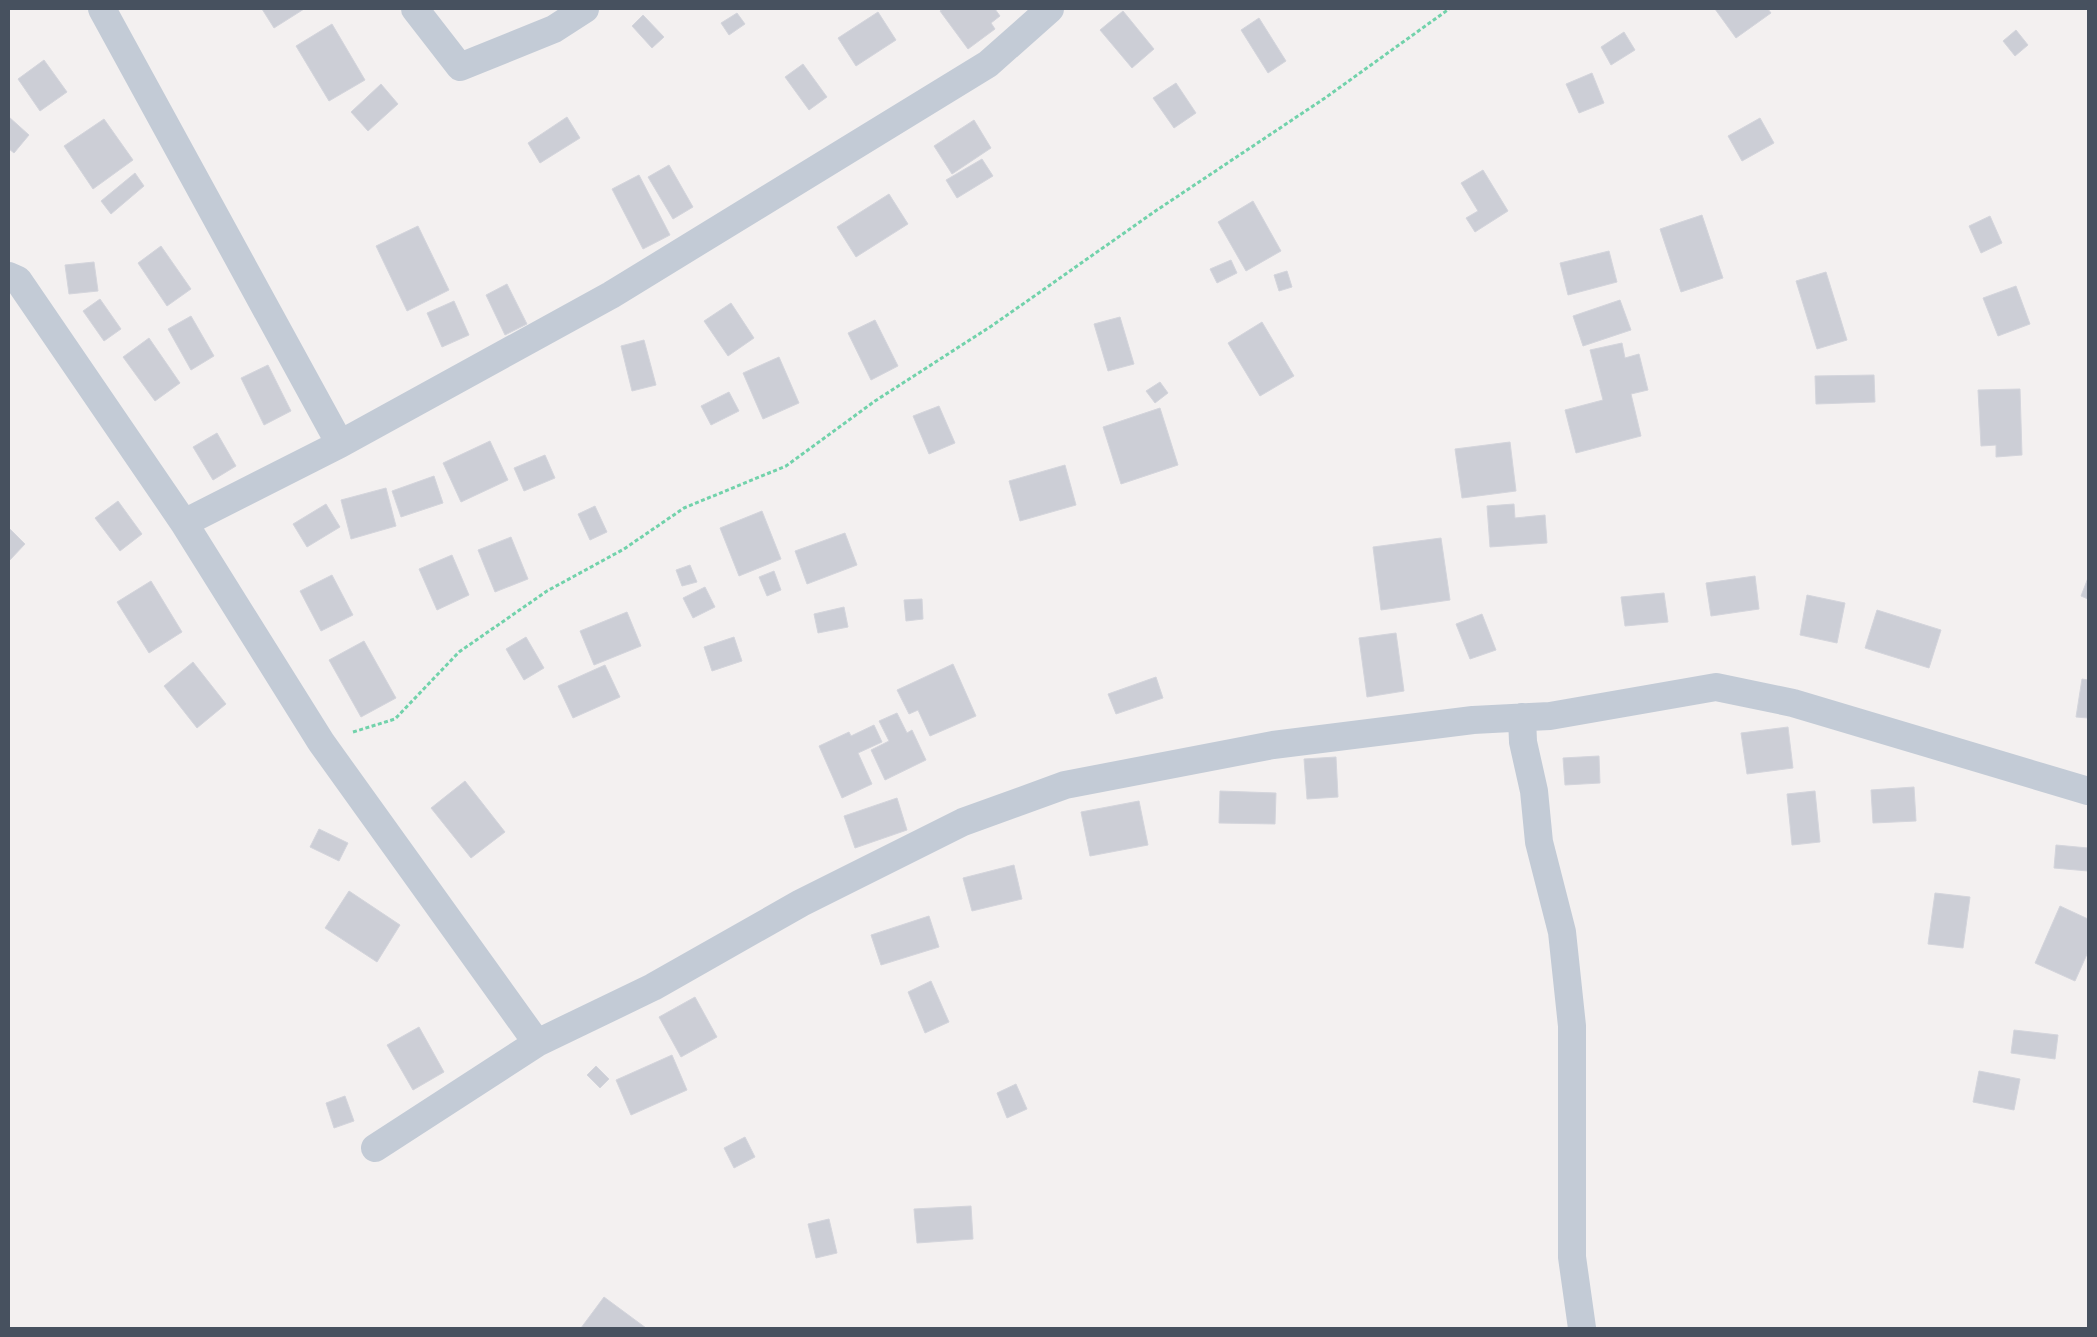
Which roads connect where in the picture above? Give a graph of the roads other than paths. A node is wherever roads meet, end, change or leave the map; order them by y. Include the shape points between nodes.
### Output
1 (102, 9) edge
2 (415, 9) edge
3 (585, 9) edge
4 (1050, 9) edge
5 (9, 276) edge
6 (340, 444) junction
7 (184, 523) junction
8 (1522, 717) junction
9 (2088, 791) edge
10 (537, 1043) junction
11 (374, 1148) dead end
12 (1582, 1328) edge

1 - 6 street
2 - 3 street via 460,67 554,28
4 - 6 street via 988,64 602,300
5 - 7 street via 18,280
6 - 7 street
7 - 10 street via 321,742
8 - 9 street via 1550,716 1716,687 1793,702
8 - 10 street via 1273,745 1065,785 963,822 801,903 653,987
8 - 12 street via 1539,842 1562,932 1572,1026 1572,1257
10 - 11 street

